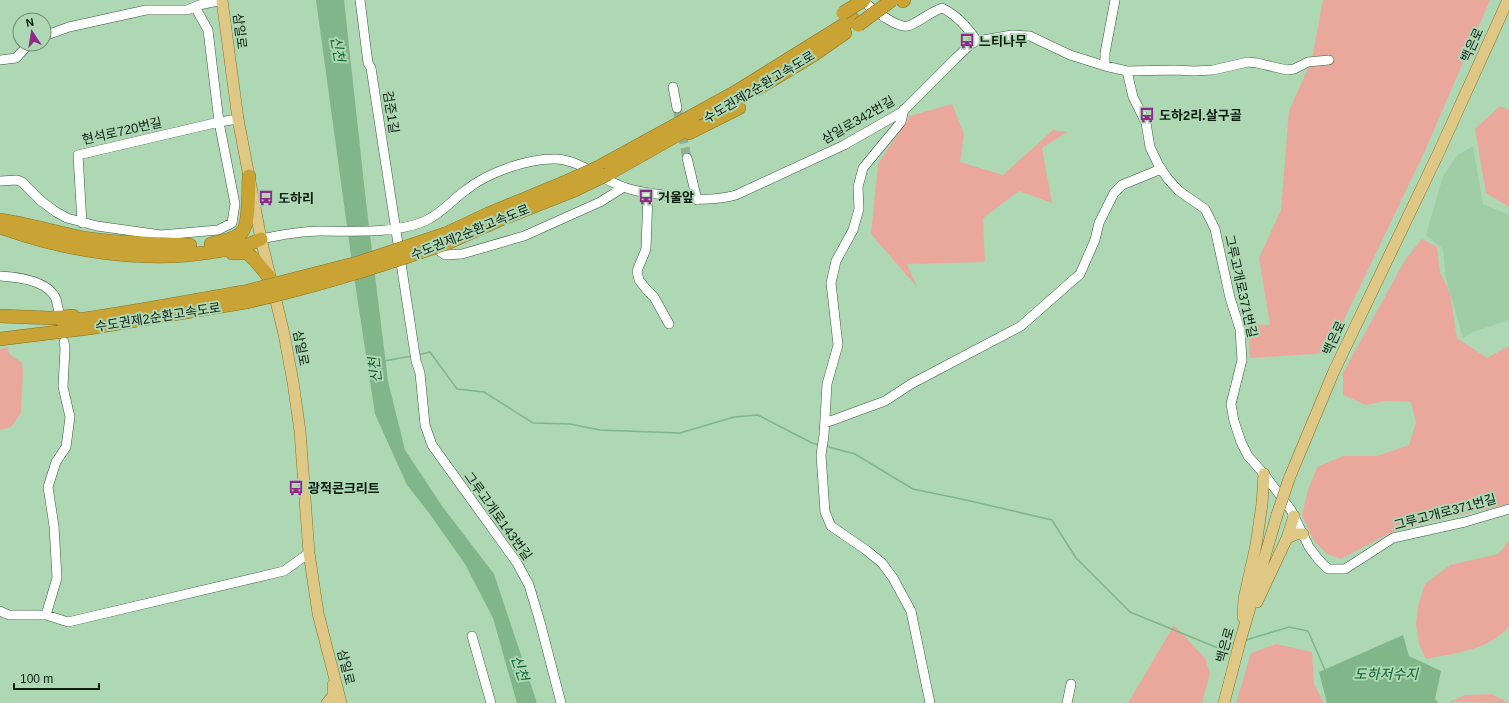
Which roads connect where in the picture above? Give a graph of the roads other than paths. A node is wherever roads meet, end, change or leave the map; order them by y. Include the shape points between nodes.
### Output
1 (222, 0) edge
2 (360, 0) edge
3 (863, 0) edge
4 (878, 0) edge
5 (898, 0) edge
6 (1115, 0) edge
7 (1508, 0) edge
8 (195, 7) junction
9 (851, 19) junction
10 (878, 20) dead end
11 (52, 33) edge
12 (977, 41) junction
13 (22, 52) edge
14 (0, 60) edge
15 (1329, 60) dead end
16 (1105, 66) junction
17 (1127, 70) junction
18 (752, 78) dead end
19 (673, 86) dead end
20 (676, 108) tunnel mouth
21 (738, 108) dead end
22 (904, 109) junction
23 (238, 119) junction
24 (219, 122) junction
25 (677, 125) junction
26 (646, 154) junction
27 (687, 158) tunnel mouth
28 (1161, 168) junction
29 (603, 171) junction
30 (249, 176) junction
31 (0, 181) edge
32 (624, 187) junction
33 (648, 194) junction
34 (697, 200) junction
35 (0, 220) edge
36 (82, 222) junction
37 (0, 227) edge
38 (394, 229) junction
39 (0, 234) edge
40 (261, 239) junction
41 (443, 242) junction
42 (211, 244) junction
43 (193, 250) junction
44 (151, 256) junction
45 (0, 276) edge
46 (269, 277) junction
47 (245, 297) junction
48 (172, 303) junction
49 (59, 312) dead end
50 (0, 316) edge
51 (669, 324) dead end
52 (0, 331) edge
53 (0, 339) edge
54 (64, 342) dead end
55 (415, 346) joint
56 (825, 423) junction
57 (1264, 474) junction
58 (1509, 508) edge
59 (1294, 516) junction
60 (1303, 534) junction
61 (1287, 538) junction
62 (309, 554) junction
63 (0, 611) edge
64 (46, 615) junction
65 (472, 636) dead end
66 (1241, 638) junction
67 (333, 673) junction
68 (1071, 684) dead end
69 (327, 703) edge
70 (341, 703) edge
71 (491, 703) edge
72 (561, 703) edge
73 (930, 703) edge
74 (1067, 703) edge
75 (1224, 703) edge

1 - 8 street
1 - 23 main road, 삼일로
2 - 38 street, 검준1길
3 - 9 highway, bridge
3 - 12 street via 886,18 902,26 908,26 942,8 950,12
4 - 9 highway, 수도권제2순환고속도로
5 - 9 highway, 수도권제2순환고속도로, bridge
5 - 10 highway
6 - 16 street
7 - 66 main road, 백은로, bridge via 1439,152 1334,371 1289,479
8 - 11 street via 177,11 146,10
8 - 24 street via 208,30
9 - 25 highway, 수도권제2순환고속도로 via 734,93
9 - 26 highway, 수도권제2순환고속도로 via 812,56
12 - 16 street, 삼일로342번길 via 1012,35 1030,36 1070,55
12 - 22 street, 삼일로342번길
13 - 14 street via 16,58
15 - 17 street via 1308,62 1287,70 1248,62 1213,70
16 - 17 street
17 - 28 street, 그루고개로371번길 via 1134,97 1146,124 1150,147
18 - 25 highway
19 - 20 street
21 - 26 highway
22 - 34 street, 삼일로342번길 via 844,145 758,186 724,198
22 - 56 street via 901,122 863,168 858,187 859,209 853,230 836,261 831,283 838,345 827,384
23 - 24 street, 현석로720번길
23 - 30 main road, 삼일로
24 - 36 street, 현석로720번길 via 78,155
24 - 36 street via 235,204 232,223 218,230 161,235
25 - 29 highway, 수도권제2순환고속도로
26 - 29 highway, 수도권제2순환고속도로
27 - 34 street
28 - 56 street via 1122,185 1114,193 1099,223 1095,240 1080,274 1021,326 911,384 885,401
28 - 57 street, 그루고개로371번길 via 1179,191 1205,209 1215,229 1230,298 1240,329 1242,360 1232,404 1234,421 1248,456
29 - 41 highway, 수도권제2순환고속도로, bridge via 572,186 488,214
30 - 40 main road, 삼일로
30 - 42 highway via 246,223 242,232 233,238
31 - 36 street via 22,182 56,212
32 - 33 street, 삼일로342번길
32 - 38 street, 삼일로342번길 via 572,163 554,159 528,162 478,182 431,218
32 - 41 street via 600,202 524,236 462,254 445,255
33 - 34 street, 삼일로342번길
33 - 51 street via 646,249 637,271 639,280 654,297
35 - 43 highway via 17,228 107,248
37 - 44 highway via 27,236 102,252
38 - 40 street, 삼일로342번길 via 278,235
38 - 55 street, 검준1길
39 - 44 highway via 13,240 82,256 127,260
40 - 42 highway
40 - 43 highway via 245,246
40 - 46 main road, 삼일로
41 - 47 highway, 수도권제2순환고속도로, bridge via 361,262
42 - 43 highway
43 - 44 highway
43 - 46 highway via 247,253
45 - 49 street via 20,278 50,290 56,299
46 - 62 main road, 삼일로 via 284,334 298,417
47 - 48 highway, 수도권제2순환고속도로
47 - 53 highway, 수도권제2순환고속도로 via 88,328
48 - 50 highway via 51,318
48 - 52 highway, 수도권제2순환고속도로 via 106,316
54 - 64 street via 63,387 70,417 66,447 56,462 48,487 54,526 57,578
55 - 72 street, 그루고개로143번길 via 425,425 432,446 517,563 526,580
56 - 73 street via 821,455 825,512 831,526 882,563 893,578 911,611
57 - 59 street, 그루고개로371번길
57 - 66 main road via 1256,544 1244,599
58 - 60 street, 그루고개로371번길 via 1465,522 1393,538 1346,570 1328,569 1309,547
59 - 60 street, 그루고개로371번길
59 - 61 main road
60 - 61 main road
61 - 66 main road
62 - 64 street via 284,571 68,622
62 - 67 main road, 삼일로 via 318,612
63 - 64 street via 9,615
65 - 71 street
66 - 75 main road, 백은로
67 - 69 main road via 333,696
67 - 70 main road, 삼일로
68 - 74 street

